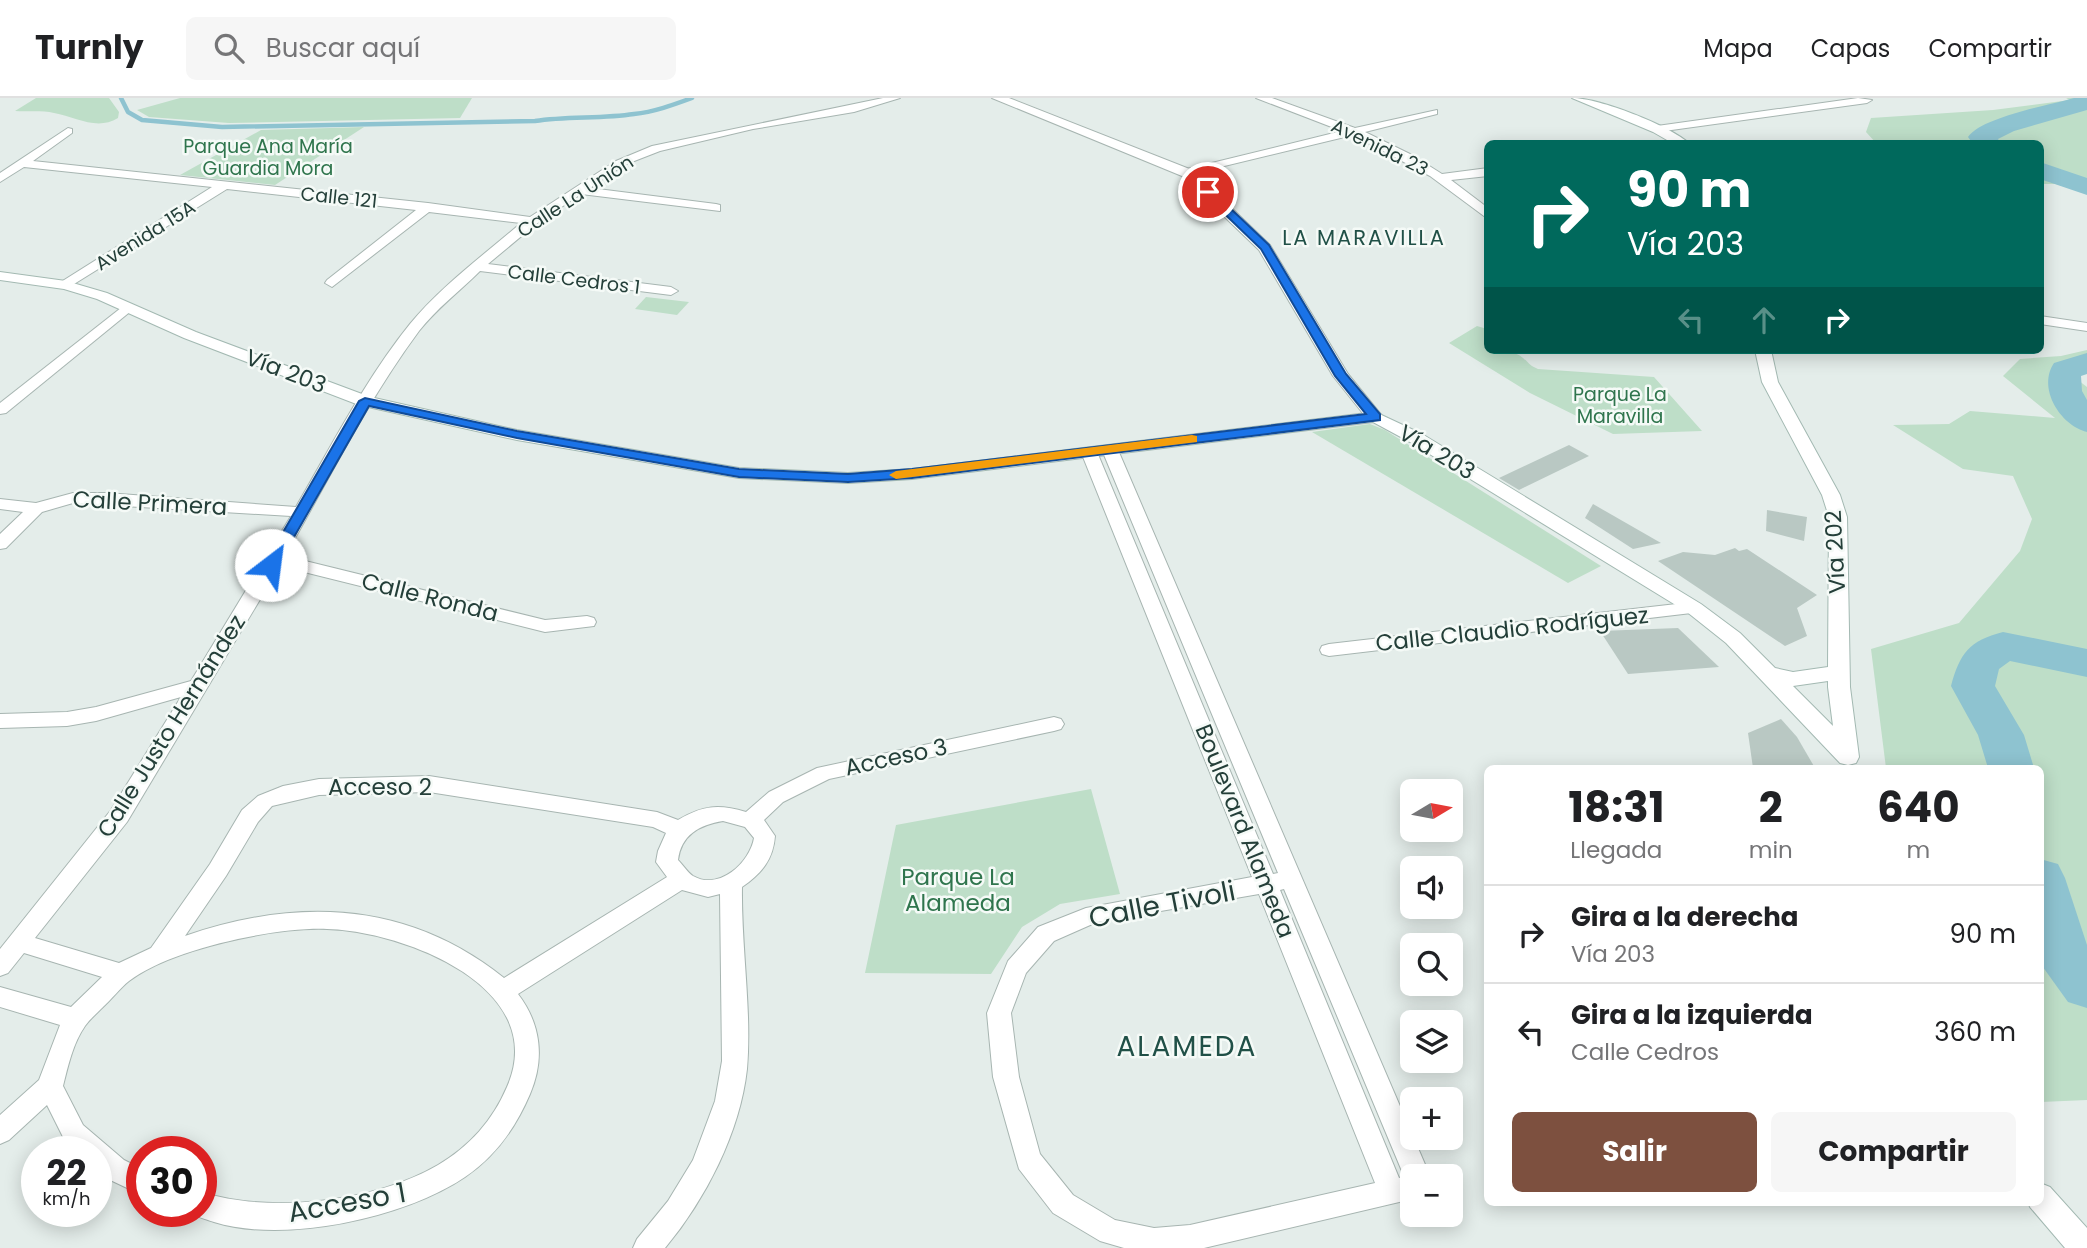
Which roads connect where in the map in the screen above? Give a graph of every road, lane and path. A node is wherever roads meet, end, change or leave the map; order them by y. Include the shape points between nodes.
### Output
1 (895, 98) edge
2 (998, 98) edge
3 (1261, 98) edge
4 (1578, 98) edge
5 (1867, 100) edge
6 (1433, 112) dead end
7 (1657, 129) junction
8 (68, 131) dead end
9 (1356, 131) junction
10 (1677, 140) edge
11 (21, 163) junction
12 (1484, 172) edge
13 (1187, 173) junction
14 (1443, 177) junction
15 (0, 178) edge
16 (1484, 182) edge
17 (224, 186) junction
18 (1454, 186) junction
19 (578, 190) junction
20 (428, 207) junction
21 (716, 208) dead end
22 (1484, 212) edge
23 (532, 220) junction
24 (477, 267) junction
25 (0, 276) edge
26 (332, 284) dead end
27 (66, 285) junction
28 (671, 291) dead end
29 (127, 307) junction
30 (2044, 321) edge
31 (2087, 327) edge
32 (1764, 354) edge
33 (365, 401) junction
34 (1, 410) edge
35 (1375, 417) junction
36 (1110, 450) junction
37 (1089, 452) junction
38 (0, 504) edge
39 (36, 508) junction
40 (302, 512) junction
41 (0, 544) edge
42 (275, 559) junction
43 (1161, 569) junction
44 (1139, 572) junction
45 (1695, 608) junction
46 (587, 622) dead end
47 (1329, 650) dead end
48 (1839, 672) junction
49 (1770, 674) junction
50 (198, 686) junction
51 (1221, 710) junction
52 (1196, 713) junction
53 (0, 721) edge
54 (1054, 724) dead end
55 (1850, 761) edge
56 (751, 820) junction
57 (679, 830) junction
58 (1292, 879) junction
59 (681, 880) junction
60 (731, 883) junction
61 (1266, 884) junction
62 (20, 943) junction
63 (160, 954) junction
64 (0, 966) edge
65 (122, 974) junction
66 (503, 991) junction
67 (0, 997) edge
68 (75, 1019) junction
69 (50, 1086) junction
70 (0, 1132) edge
71 (77, 1136) edge
72 (1412, 1164) edge
73 (1400, 1185) edge
74 (1400, 1189) edge
75 (2044, 1202) edge
76 (217, 1210) edge
77 (647, 1248) edge
78 (2085, 1248) edge

1 - 19 street, Calle La Unión via 656,148 620,163
2 - 13 main road
3 - 9 street, Avenida 23
4 - 7 main road
5 - 7 street
6 - 9 street
7 - 10 main road
8 - 11 street
9 - 13 street
9 - 14 street, Avenida 23
11 - 15 street
11 - 17 street, Calle 121
12 - 14 street
13 - 35 main road via 1265,247 1341,376
14 - 18 street, Avenida 23
16 - 18 street
17 - 20 street, Calle 121
17 - 27 street, Avenida 15A
18 - 22 street, Avenida 23
19 - 21 street
19 - 23 street, Calle La Unión
20 - 23 street, Calle 121
20 - 26 street
23 - 24 street, Calle La Unión
24 - 28 street, Calle Cedros 1
24 - 33 street, Calle La Unión via 416,326
25 - 27 main road, Vía 203
27 - 29 main road, Vía 203
29 - 33 main road, Vía 203
29 - 34 street
30 - 31 street
32 - 48 main road, Vía 202 via 1770,382 1831,495 1838,517
33 - 37 main road, Vía 203 via 517,435 739,473 788,477 912,474
33 - 40 street, Calle Justo Hernández
35 - 36 main road, Vía 203
35 - 45 main road, Vía 203
36 - 37 main road, Vía 203
36 - 43 street, Boulevard Alameda
37 - 44 street, Boulevard Alameda
38 - 39 street, Calle Primera
39 - 40 street, Calle Primera via 73,498
39 - 41 street
40 - 42 street, Calle Justo Hernández
42 - 46 street, Calle Ronda via 545,626
42 - 50 street, Calle Justo Hernández
43 - 44 street
43 - 51 street, Boulevard Alameda
44 - 52 street, Boulevard Alameda
45 - 47 street, Calle Claudio Rodríguez
45 - 49 main road, Vía 203
48 - 49 main road via 1793,678
48 - 55 main road, Vía 202
49 - 55 main road, Vía 203
50 - 53 street via 86,716
50 - 62 street, Calle Justo Hernández via 119,816
51 - 52 street
51 - 58 street, Boulevard Alameda
52 - 61 street, Boulevard Alameda
54 - 56 street, Acceso 3 via 824,773 776,797
56 - 57 street via 723,813 692,821
56 - 60 street via 766,839 764,852 747,875
57 - 59 street via 671,840 667,862
57 - 63 street, Acceso 2 via 657,820 429,784 319,787 283,794 265,801 250,816
58 - 61 street, Calle Tivoli
58 - 72 street, Boulevard Alameda
59 - 60 street via 704,887
59 - 66 street
60 - 77 street via 733,1075 714,1144 691,1190
61 - 73 street, Boulevard Alameda
61 - 74 street, Calle Tivoli via 1094,914 1046,934 1016,968 999,1013 1006,1077 1028,1160 1063,1204 1110,1232 1154,1241 1190,1238
62 - 64 street, Calle Justo Hernández
62 - 65 street
63 - 65 street, Acceso 1
63 - 66 street, Acceso 1 via 239,928 302,920 370,924 429,941 475,965
65 - 68 street, Acceso 1
66 - 76 street, Acceso 1 via 525,1028 530,1061 521,1093 500,1128 471,1160 432,1184 386,1200 282,1215
67 - 68 street
68 - 69 street, Acceso 1
69 - 70 street
69 - 71 street
75 - 78 main road

